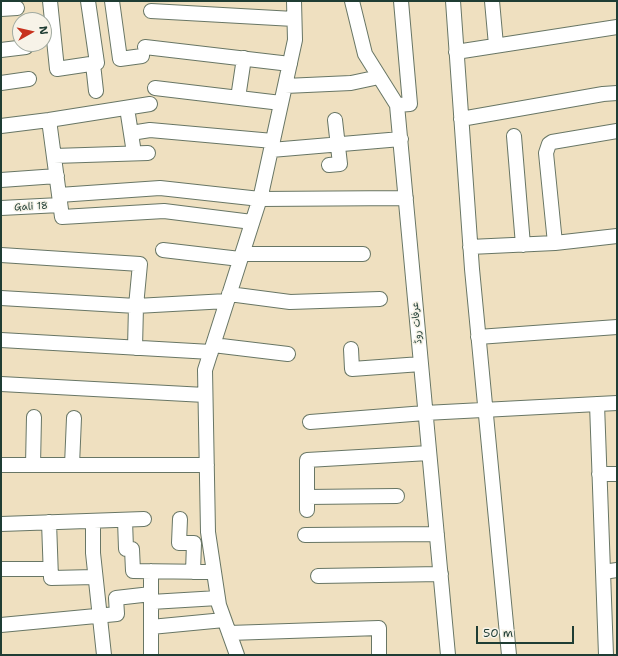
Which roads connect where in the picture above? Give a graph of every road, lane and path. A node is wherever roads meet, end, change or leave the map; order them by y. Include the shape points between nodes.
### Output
1 (50, 1) edge
2 (88, 1) edge
3 (112, 1) edge
4 (294, 1) edge
5 (352, 1) edge
6 (401, 1) edge
7 (453, 1) edge
8 (492, 1) edge
9 (17, 8) dead end
10 (1, 9) edge
11 (151, 11) dead end
12 (294, 19) junction
13 (617, 27) edge
14 (115, 28) junction
15 (92, 30) junction
16 (496, 45) junction
17 (12, 49) edge
18 (1, 50) edge
19 (456, 52) junction
20 (244, 58) junction
21 (93, 64) junction
22 (290, 64) junction
23 (379, 77) junction
24 (28, 79) dead end
25 (1, 84) edge
26 (285, 86) junction
27 (155, 88) dead end
28 (96, 91) dead end
29 (617, 93) edge
30 (238, 98) junction
31 (281, 103) junction
32 (150, 104) dead end
33 (398, 105) junction
34 (127, 108) junction
35 (49, 120) junction
36 (335, 120) dead end
37 (461, 120) junction
38 (1, 126) edge
39 (617, 131) edge
40 (131, 133) junction
41 (514, 136) dead end
42 (401, 139) junction
43 (338, 144) junction
44 (272, 146) junction
45 (54, 156) junction
46 (329, 165) dead end
47 (57, 176) junction
48 (1, 180) edge
49 (406, 198) junction
50 (260, 199) junction
51 (60, 200) junction
52 (1, 208) edge
53 (252, 222) junction
54 (617, 236) edge
55 (555, 243) junction
56 (523, 245) junction
57 (470, 247) junction
58 (163, 250) dead end
59 (363, 254) dead end
60 (1, 255) edge
61 (241, 257) junction
62 (228, 297) junction
63 (1, 298) edge
64 (380, 299) dead end
65 (136, 306) junction
66 (617, 327) edge
67 (478, 337) junction
68 (1, 340) edge
69 (135, 348) junction
70 (212, 349) junction
71 (351, 349) dead end
72 (288, 354) dead end
73 (420, 364) junction
74 (1, 384) edge
75 (205, 395) junction
76 (617, 403) edge
77 (597, 404) junction
78 (485, 410) junction
79 (425, 413) junction
80 (34, 417) dead end
81 (74, 418) dead end
82 (310, 422) dead end
83 (429, 453) junction
84 (1, 465) edge
85 (33, 465) junction
86 (207, 465) junction
87 (72, 466) junction
88 (599, 474) junction
89 (617, 474) edge
90 (397, 496) dead end
91 (144, 519) dead end
92 (180, 519) dead end
93 (125, 520) junction
94 (93, 521) junction
95 (49, 522) junction
96 (1, 524) edge
97 (437, 534) junction
98 (305, 535) dead end
99 (1, 569) edge
100 (50, 569) junction
101 (617, 570) edge
102 (151, 571) junction
103 (193, 572) junction
104 (214, 572) junction
105 (602, 572) junction
106 (441, 574) junction
107 (318, 576) dead end
108 (95, 577) junction
109 (151, 598) junction
110 (218, 598) junction
111 (100, 617) junction
112 (1, 625) edge
113 (151, 627) junction
114 (227, 627) junction
115 (102, 655) edge
116 (151, 655) edge
117 (237, 655) edge
118 (378, 655) edge
119 (448, 655) edge
120 (509, 655) edge
121 (606, 655) edge

1 - 21 street via 57,69
2 - 15 street
3 - 14 street
4 - 12 street
5 - 23 street, عرفات روڈ via 365,54
6 - 33 street via 410,104
7 - 19 street
8 - 16 street
9 - 10 street
11 - 12 street
12 - 22 street via 295,40
13 - 16 street
14 - 15 street
14 - 20 street via 120,59 144,51
15 - 21 street via 97,63
16 - 19 street
17 - 18 street
19 - 37 street
20 - 22 street
20 - 30 street
21 - 28 street
22 - 26 street
23 - 26 street via 351,82
23 - 33 street, عرفات روڈ
24 - 25 street
26 - 31 street
27 - 30 street
29 - 37 street
30 - 31 street
31 - 44 street
32 - 34 street
33 - 42 street, عرفات روڈ
34 - 35 street
34 - 40 street
35 - 38 street
35 - 45 street
36 - 43 street
37 - 57 street
39 - 55 street via 549,144 546,153
40 - 44 street via 150,130
40 - 45 street via 141,153
41 - 56 street
42 - 43 street
42 - 49 street, عرفات روڈ
43 - 44 street
43 - 46 street via 340,164
44 - 50 street
45 - 47 street
47 - 48 street
47 - 51 street
49 - 50 street, Gali 18
49 - 73 street, عرفات روڈ
50 - 51 street, Gali 18 via 160,188
50 - 53 street
51 - 52 street, Gali 18
51 - 53 street via 62,217 164,211
53 - 61 street
54 - 55 street
55 - 56 street
56 - 57 street
57 - 67 street
58 - 61 street
59 - 61 street
60 - 65 street via 140,264
61 - 62 street
62 - 64 street via 290,302
62 - 65 street
62 - 70 street
63 - 65 street
65 - 69 street
66 - 67 street
67 - 78 street
68 - 69 street
69 - 70 street
70 - 72 street
70 - 75 street via 205,370
71 - 73 street via 352,369
73 - 79 street, عرفات روڈ
74 - 75 street
75 - 86 street
76 - 77 street
77 - 78 street
77 - 88 street
78 - 79 street
78 - 120 street
79 - 82 street
79 - 83 street, عرفات روڈ
80 - 85 street
81 - 87 street
83 - 90 street via 307,460 307,503
83 - 97 street, عرفات روڈ
84 - 85 street
85 - 87 street
86 - 87 street
86 - 104 street via 208,532
88 - 89 street
88 - 105 street
91 - 93 street
92 - 103 street via 179,543 194,543
93 - 94 street
93 - 102 street via 126,549 132,549 133,571
94 - 95 street
94 - 108 street
95 - 96 street
95 - 100 street
97 - 98 street
97 - 106 street, عرفات روڈ
99 - 100 street
100 - 108 street via 51,578
101 - 105 street
102 - 103 street
102 - 109 street
103 - 104 street
104 - 110 street
105 - 121 street
106 - 107 street
106 - 119 street, عرفات روڈ
108 - 111 street
109 - 110 street
109 - 111 street via 116,598 117,614
109 - 113 street
110 - 114 street
111 - 112 street
111 - 115 street
113 - 114 street
113 - 116 street
114 - 117 street
114 - 118 street via 378,628

